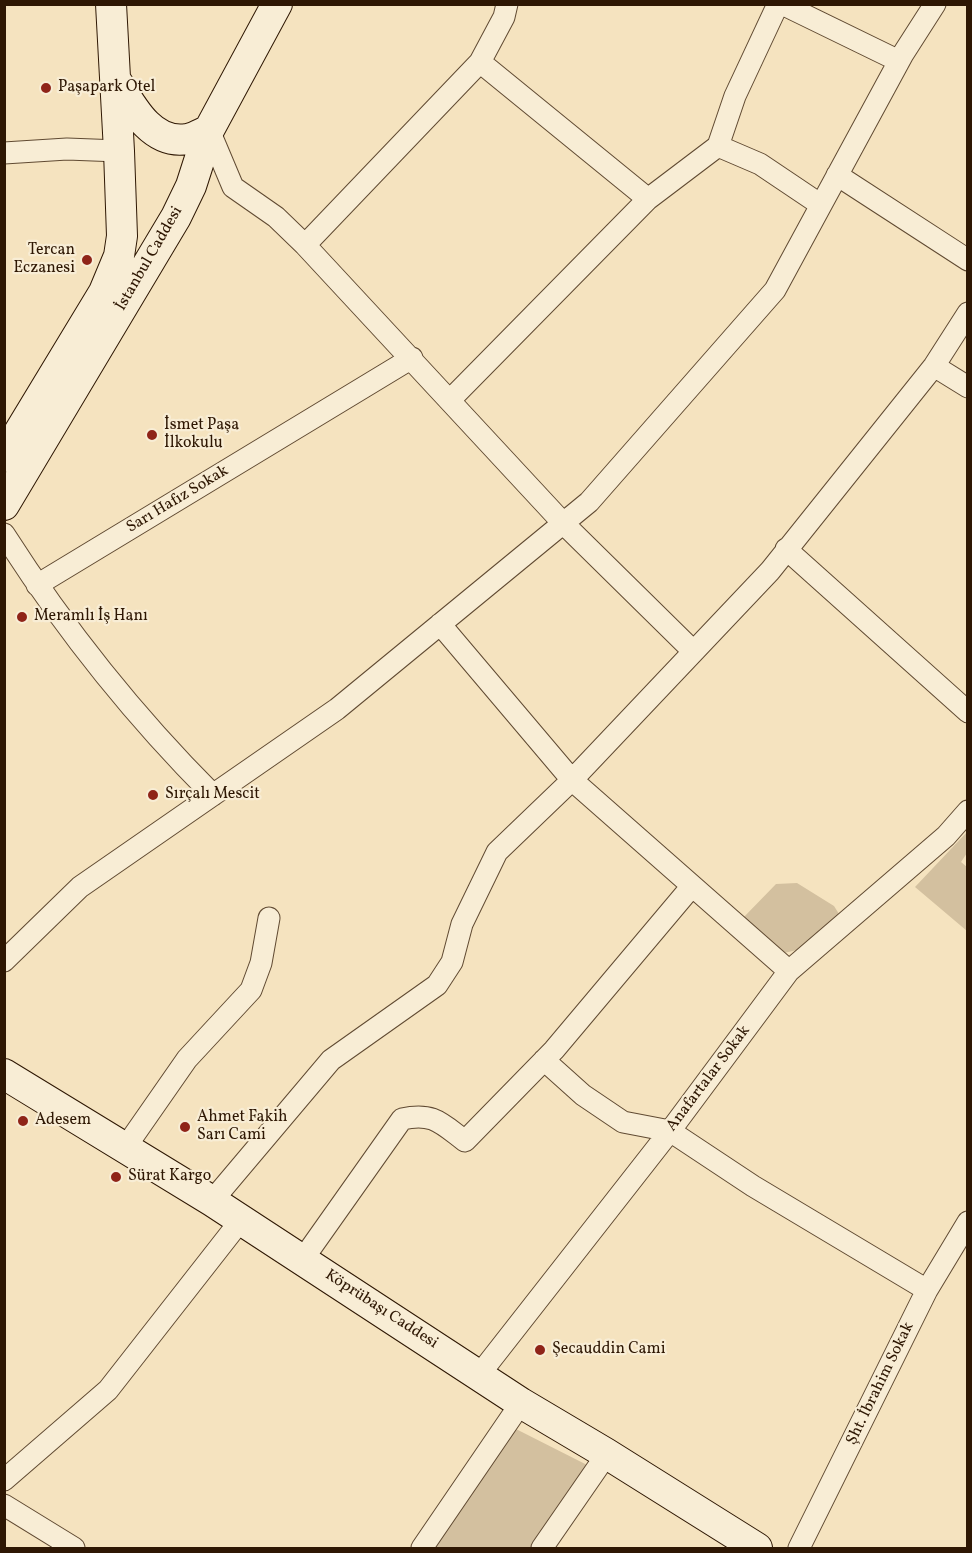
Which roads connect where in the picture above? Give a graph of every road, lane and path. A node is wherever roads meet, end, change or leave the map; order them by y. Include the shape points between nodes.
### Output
1 (111, 4) edge
2 (277, 4) edge
3 (507, 4) edge
4 (780, 4) edge
5 (935, 4) edge
6 (480, 62) junction
7 (899, 62) junction
8 (117, 82) junction
9 (209, 130) junction
10 (718, 146) junction
11 (119, 151) junction
12 (4, 153) edge
13 (837, 175) junction
14 (648, 200) junction
15 (821, 205) junction
16 (306, 245) junction
17 (968, 260) edge
18 (968, 313) edge
19 (412, 358) junction
20 (934, 366) junction
21 (968, 387) edge
22 (450, 400) junction
23 (4, 457) edge
24 (4, 505) edge
25 (562, 523) junction
26 (4, 534) edge
27 (786, 549) junction
28 (37, 585) junction
29 (440, 624) junction
30 (693, 651) junction
31 (968, 711) edge
32 (572, 780) junction
33 (213, 795) junction
34 (968, 811) edge
35 (692, 886) junction
36 (269, 918) dead end
37 (4, 961) edge
38 (789, 971) junction
39 (544, 1060) junction
40 (4, 1074) edge
41 (670, 1131) junction
42 (125, 1148) junction
43 (212, 1201) junction
44 (241, 1220) junction
45 (968, 1222) edge
46 (303, 1259) junction
47 (927, 1290) junction
48 (479, 1375) junction
49 (521, 1403) junction
50 (608, 1454) junction
51 (4, 1480) edge
52 (4, 1505) edge
53 (75, 1548) edge
54 (422, 1548) edge
55 (542, 1548) edge
56 (756, 1548) edge
57 (799, 1548) edge

1 - 8 main road, İstanbul Caddesi
2 - 9 main road, İstanbul Caddesi
3 - 6 street
4 - 7 street
4 - 10 street via 735,96
5 - 7 street
6 - 14 street
6 - 16 street
7 - 13 street
8 - 9 main road via 150,128 167,139 187,139
8 - 11 main road, İstanbul Caddesi
9 - 16 street via 233,187 276,217
9 - 24 main road, İstanbul Caddesi via 191,186 176,217
10 - 14 street
10 - 15 street via 760,164
11 - 12 street
11 - 23 main road, İstanbul Caddesi via 122,236 114,273
13 - 15 street
13 - 17 street
14 - 22 street
15 - 25 street via 775,290 589,502
16 - 19 street
18 - 20 street
19 - 22 street
19 - 28 street, Sarı Hafız Sokak
20 - 21 street
20 - 27 street
22 - 25 street
25 - 29 street
25 - 30 street
26 - 28 street
27 - 30 street
27 - 31 street
28 - 33 street via 166,748
29 - 32 street
29 - 33 street via 337,709
30 - 32 street
32 - 35 street
32 - 43 street via 497,852 462,924 452,962 437,985 331,1060
33 - 37 street via 80,886
34 - 38 street, Anafartalar Sokak via 946,836
35 - 38 street
35 - 39 street
36 - 42 street via 261,963 251,990 186,1059
38 - 41 street, Anafartalar Sokak
39 - 41 street via 583,1095 623,1122
39 - 46 street via 465,1141 435,1118 402,1119
40 - 42 main road, Köprübaşı Caddesi
41 - 47 street via 753,1186
41 - 48 street, Anafartalar Sokak
42 - 43 main road, Köprübaşı Caddesi
43 - 44 main road, Köprübaşı Caddesi
44 - 46 main road, Köprübaşı Caddesi
44 - 51 street via 108,1390
45 - 47 street, Şht. İbrahim Sokak
46 - 48 main road, Köprübaşı Caddesi
47 - 57 street, Şht. İbrahim Sokak
48 - 49 main road, Köprübaşı Caddesi
49 - 50 main road, Köprübaşı Caddesi
49 - 54 street
50 - 55 street
50 - 56 main road, Köprübaşı Caddesi
52 - 53 street

